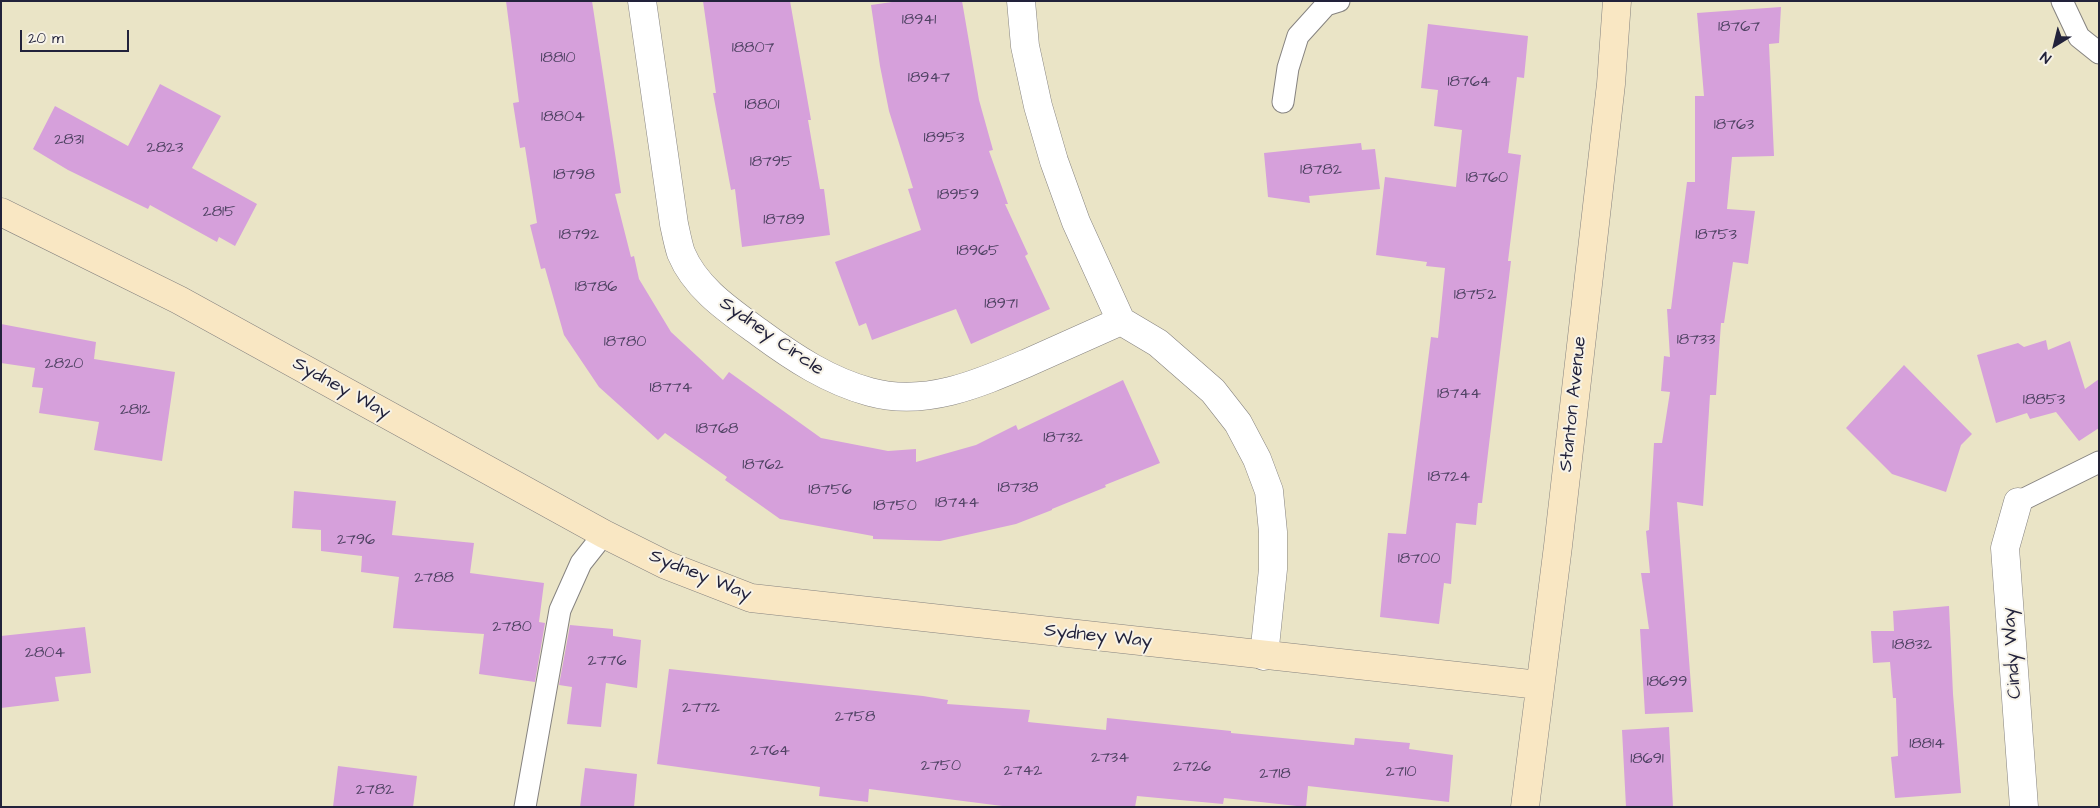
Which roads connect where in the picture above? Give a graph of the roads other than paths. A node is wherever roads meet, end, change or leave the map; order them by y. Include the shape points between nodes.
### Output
1 (642, 1) edge
2 (1021, 1) edge
3 (1339, 1) edge
4 (1617, 1) edge
5 (2062, 1) edge
6 (2099, 53) edge
7 (1284, 102) dead end
8 (1, 212) edge
9 (1121, 321) junction
10 (2099, 462) edge
11 (2018, 502) joint
12 (604, 534) junction
13 (1264, 656) junction
14 (1539, 685) junction
15 (525, 807) edge
16 (1525, 807) edge
17 (2024, 807) edge

1 - 9 street, Sydney Circle via 681,253 696,278 716,300 800,362 836,380 871,392 904,397 944,394 977,385
2 - 9 street via 1027,54 1054,161 1076,222
3 - 7 lane via 1326,5 1298,36 1288,68
4 - 14 street, Stanton Avenue via 1611,84
5 - 6 lane via 2079,37
8 - 12 street, Sydney Way via 180,300
9 - 13 street via 1158,343 1213,391 1238,423 1257,459 1269,492 1273,532 1273,569
10 - 11 lane
11 - 17 street, Cindy Way via 2004,548
12 - 13 street, Sydney Way via 666,564 751,598
12 - 15 lane via 581,564 560,610
13 - 14 street, Sydney Way
14 - 16 street, Stanton Avenue

